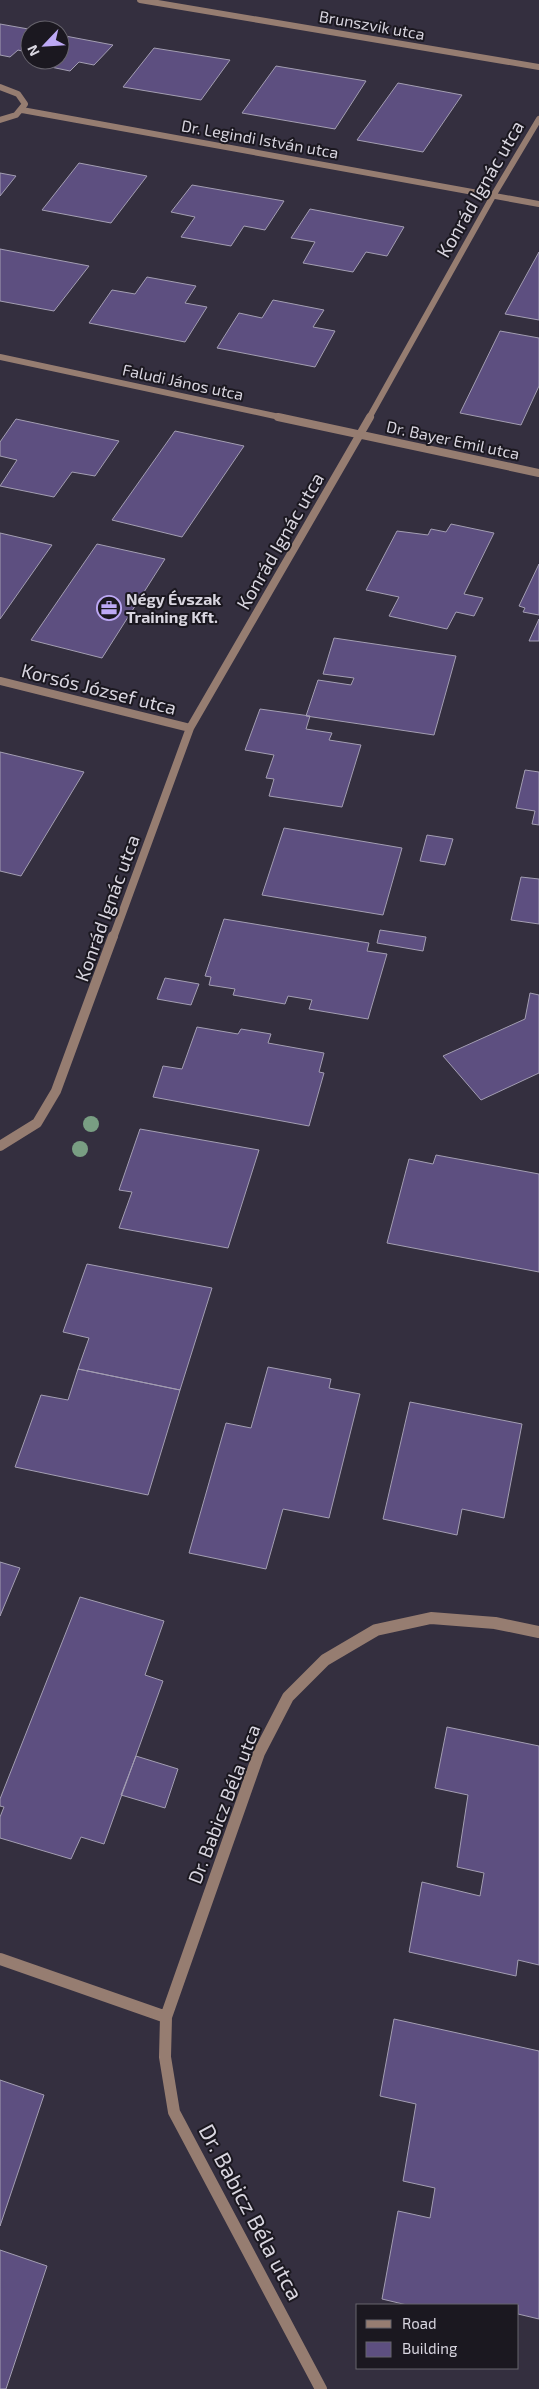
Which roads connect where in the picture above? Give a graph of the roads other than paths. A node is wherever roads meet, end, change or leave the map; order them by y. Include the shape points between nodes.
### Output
1 (140, 0) edge
2 (539, 68) edge
3 (0, 88) edge
4 (22, 110) junction
5 (539, 119) edge
6 (0, 120) edge
7 (493, 196) junction
8 (539, 204) edge
9 (0, 357) edge
10 (360, 434) junction
11 (539, 473) edge
12 (0, 681) edge
13 (190, 728) junction
14 (0, 1146) edge
15 (539, 1632) edge
16 (0, 1959) edge
17 (166, 2017) junction
18 (321, 2389) edge

1 - 2 street, Brunszvik utca
3 - 4 street via 18,93 25,104
4 - 6 street
4 - 7 street, Dr. Legindi István utca
5 - 7 street, Konrád Ignác utca
7 - 8 street, Dr. Legindi István utca
7 - 10 street, Konrád Ignác utca
9 - 10 street, Faludi János utca
10 - 11 street, Dr. Bayer Emil utca
10 - 13 street, Konrád Ignác utca
12 - 13 street, Korsós József utca
13 - 14 street, Konrád Ignác utca via 56,1091 37,1123
15 - 17 street, Dr. Babicz Béla utca via 431,1618 376,1630 325,1660 288,1697 259,1753
16 - 17 street
17 - 18 street, Dr. Babicz Béla utca via 166,2057 174,2112

